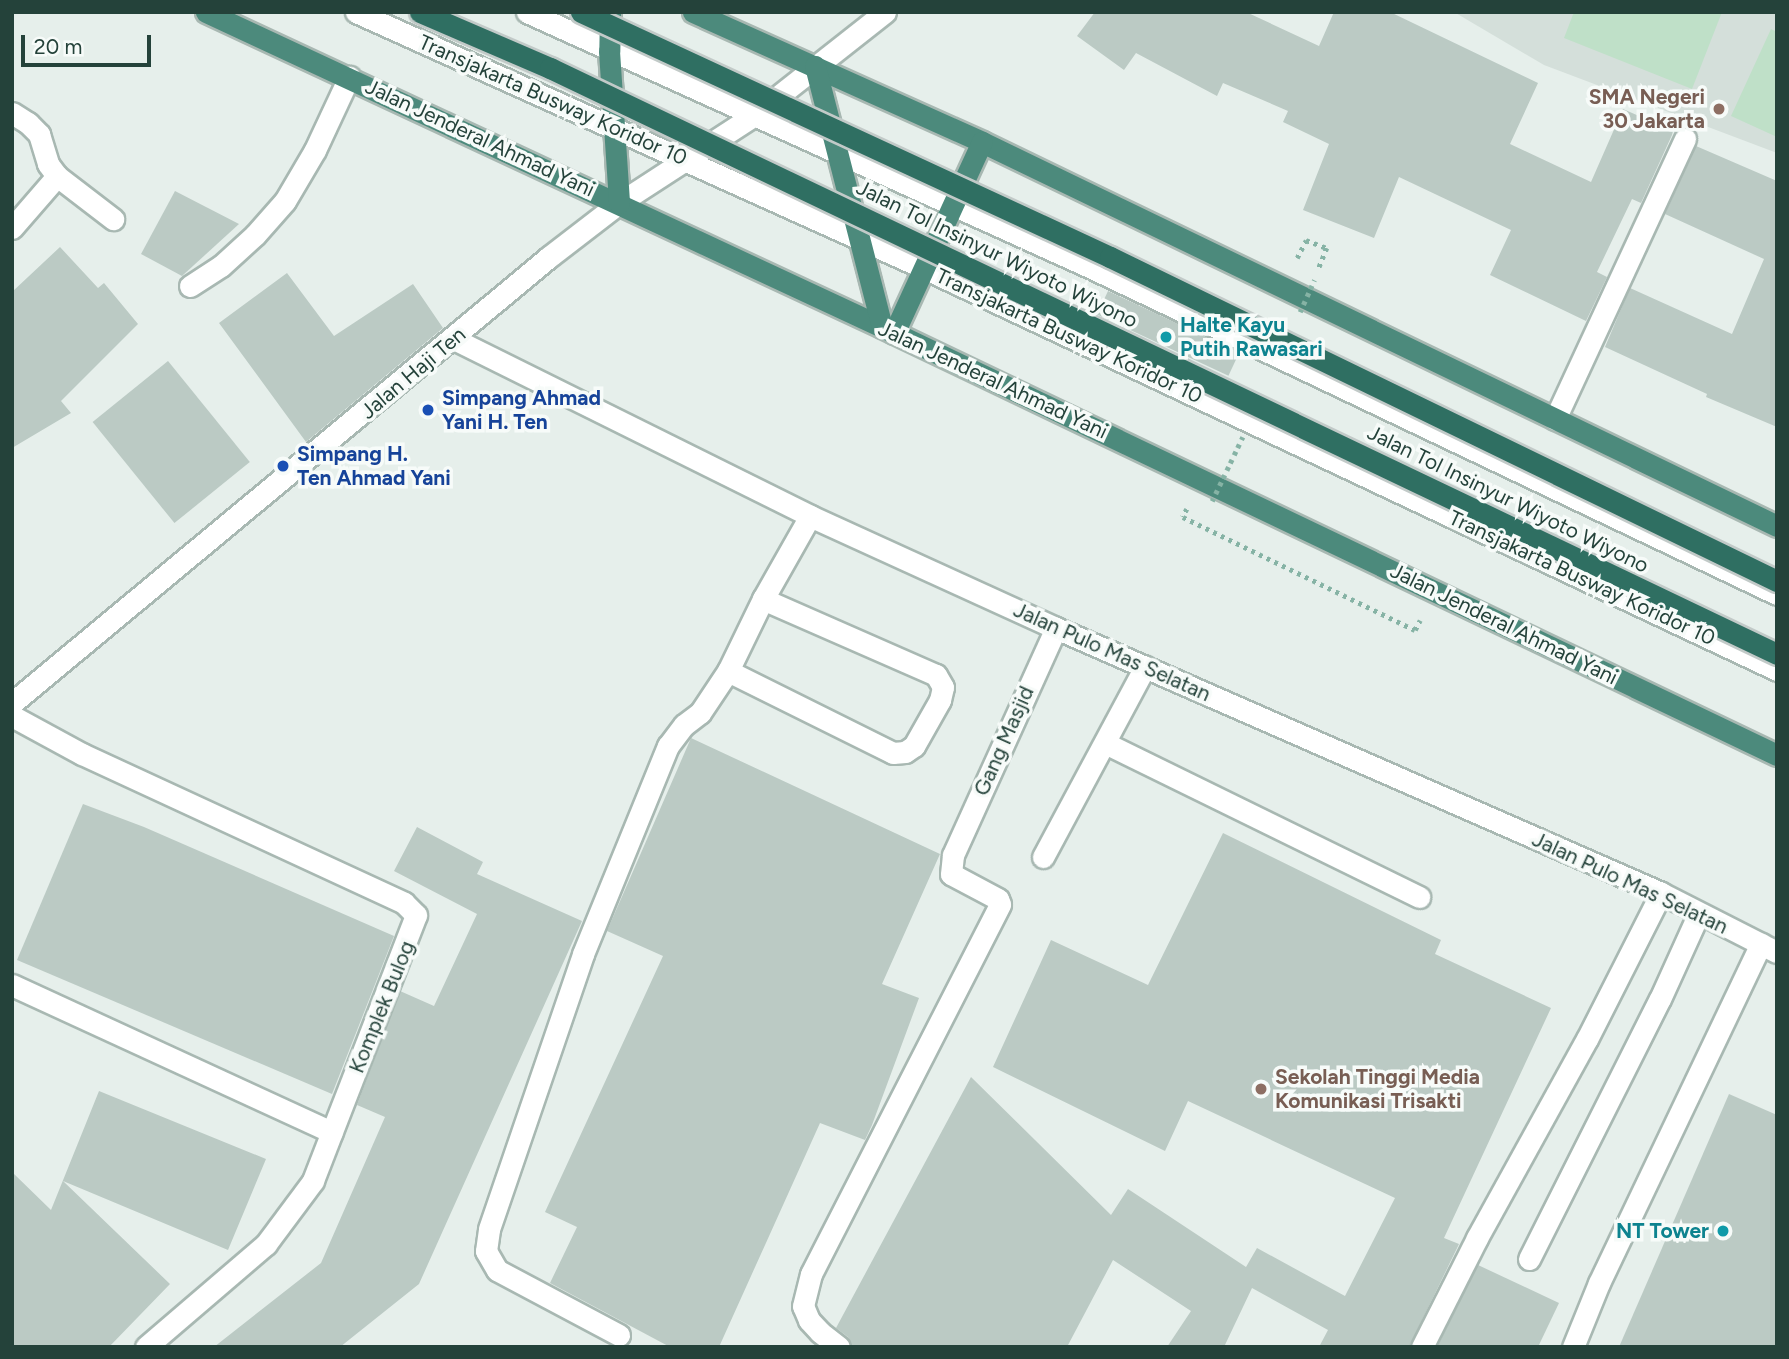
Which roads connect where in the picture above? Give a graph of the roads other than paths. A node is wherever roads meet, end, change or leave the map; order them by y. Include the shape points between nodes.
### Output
1 (206, 12) edge
2 (356, 12) edge
3 (420, 12) edge
4 (527, 12) edge
5 (581, 12) edge
6 (610, 12) edge
7 (693, 12) edge
8 (885, 12) edge
9 (608, 51) junction
10 (815, 66) junction
11 (349, 77) junction
12 (12, 114) edge
13 (752, 116) junction
14 (614, 128) junction
15 (1685, 139) dead end
16 (982, 142) junction
17 (836, 153) junction
18 (687, 159) junction
19 (57, 176) junction
20 (619, 203) junction
21 (953, 205) junction
22 (113, 219) dead end
23 (12, 228) edge
24 (859, 237) junction
25 (924, 268) junction
26 (190, 286) dead end
27 (888, 330) junction
28 (454, 339) junction
29 (1555, 419) junction
30 (810, 516) junction
31 (1777, 526) edge
32 (1777, 581) edge
33 (1777, 594) edge
34 (764, 599) junction
35 (1056, 628) junction
36 (1777, 654) edge
37 (1145, 667) junction
38 (1777, 670) edge
39 (728, 671) junction
40 (12, 703) edge
41 (12, 716) edge
42 (1105, 743) junction
43 (1777, 755) edge
44 (1043, 857) dead end
45 (1661, 893) junction
46 (1419, 897) dead end
47 (1699, 913) junction
48 (1769, 948) edge
49 (12, 985) edge
50 (332, 1132) junction
51 (1529, 1259) dead end
52 (619, 1335) dead end
53 (146, 1347) edge
54 (839, 1347) edge
55 (1422, 1347) edge
56 (1573, 1347) edge

1 - 11 highway, Jalan Jenderal Ahmad Yani
2 - 14 street, Transjakarta Busway Koridor 10
3 - 36 highway, Jalan Tol Insinyur Wiyoto Wiyono, bridge via 562,74
4 - 9 street
5 - 32 highway, Jalan Tol Insinyur Wiyoto Wiyono, bridge via 1110,257
6 - 9 highway
7 - 10 highway
8 - 10 street, Jalan Haji Ten
9 - 13 street
9 - 14 highway
10 - 13 street, Jalan Haji Ten
10 - 16 highway
10 - 17 highway
11 - 20 highway, Jalan Jenderal Ahmad Yani via 470,138
11 - 26 street via 285,201 221,266
12 - 19 street via 39,134 48,164
13 - 17 street
13 - 18 street, Jalan Haji Ten
14 - 18 street, Transjakarta Busway Koridor 10
14 - 20 highway
15 - 29 street
16 - 21 highway
16 - 29 highway
17 - 21 street
17 - 24 highway
18 - 20 street, Jalan Haji Ten
18 - 24 street, Transjakarta Busway Koridor 10
19 - 22 street
19 - 23 street
20 - 27 highway, Jalan Jenderal Ahmad Yani
20 - 28 street, Jalan Haji Ten
21 - 25 highway
21 - 33 street
24 - 25 street, Transjakarta Busway Koridor 10
24 - 27 highway
25 - 27 highway
25 - 38 street, Transjakarta Busway Koridor 10
27 - 43 highway, Jalan Jenderal Ahmad Yani
28 - 30 street, Jalan Pulo Mas Selatan
28 - 40 street, Jalan Haji Ten
29 - 31 highway
30 - 34 street
30 - 35 street, Jalan Pulo Mas Selatan
34 - 39 street
34 - 39 street via 936,675 943,687 940,701 914,746 893,753
35 - 37 street, Jalan Pulo Mas Selatan
35 - 54 street, Gang Masjid via 953,855 951,874 1000,904 811,1274 803,1306 820,1332
37 - 42 street
37 - 45 street, Jalan Pulo Mas Selatan
39 - 52 street via 700,713 684,724 668,746 583,954 489,1229 486,1251 496,1270
41 - 50 street, Komplek Bulog via 82,754 404,903 416,915
42 - 44 street
42 - 46 street
45 - 47 street, Jalan Pulo Mas Selatan
45 - 55 street
47 - 48 street, Jalan Pulo Mas Selatan
47 - 51 street
48 - 56 street via 1599,1283
49 - 50 street
50 - 53 street, Komplek Bulog via 313,1181 266,1244

